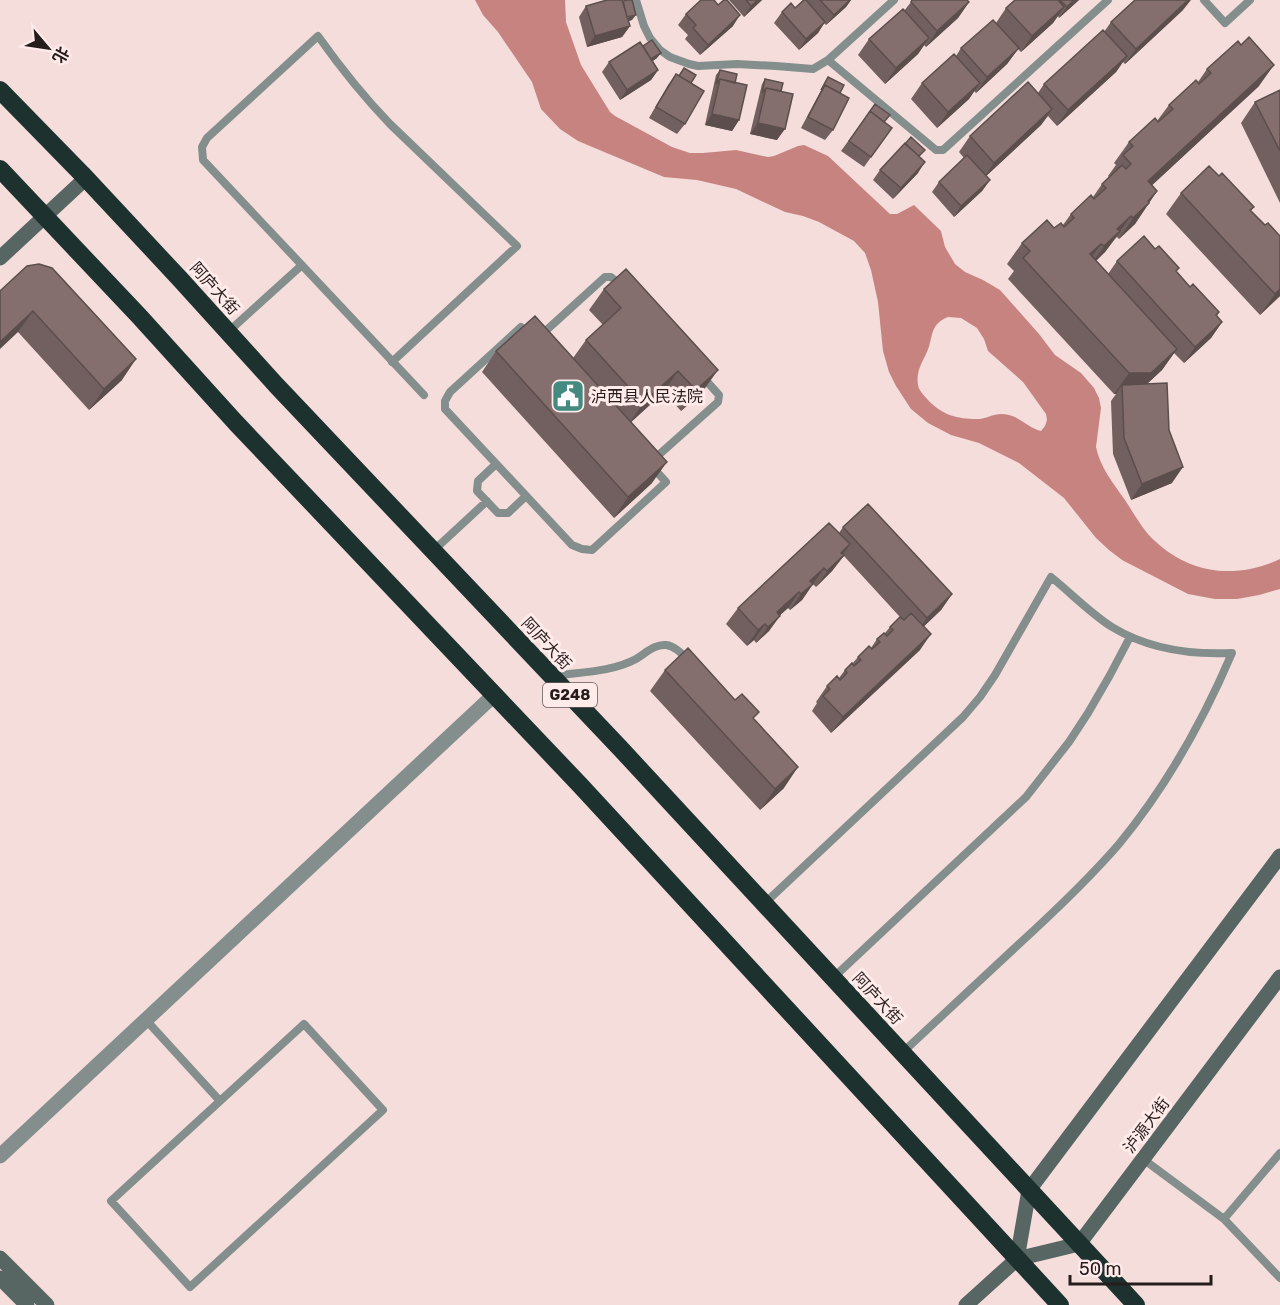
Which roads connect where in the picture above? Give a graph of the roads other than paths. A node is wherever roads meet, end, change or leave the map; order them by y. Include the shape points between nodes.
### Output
1 (636, 0) edge
2 (894, 0) edge
3 (1108, 0) edge
4 (1204, 0) edge
5 (1250, 0) edge
6 (828, 60) junction
7 (0, 90) edge
8 (0, 169) edge
9 (86, 178) junction
10 (45, 216) junction
11 (0, 258) edge
12 (302, 265) junction
13 (624, 289) edge
14 (228, 332) junction
15 (537, 339) junction
16 (392, 362) junction
17 (695, 368) edge
18 (423, 395) dead end
19 (650, 463) junction
20 (496, 464) junction
21 (526, 496) junction
22 (487, 501) junction
23 (434, 551) junction
24 (1130, 637) junction
25 (698, 671) edge
26 (552, 676) junction
27 (494, 695) junction
28 (1280, 856) edge
29 (764, 904) junction
30 (1280, 977) edge
31 (832, 978) junction
32 (146, 1020) junction
33 (902, 1053) junction
34 (220, 1101) junction
35 (1280, 1153) edge
36 (0, 1156) edge
37 (1143, 1159) junction
38 (1029, 1190) junction
39 (1224, 1220) junction
40 (1079, 1244) junction
41 (0, 1258) edge
42 (1017, 1259) junction
43 (0, 1278) edge
44 (1280, 1278) edge
45 (27, 1305) edge
46 (47, 1305) edge
47 (966, 1305) edge
48 (1060, 1305) edge
49 (1136, 1305) edge

1 - 6 lane via 655,44 669,57 689,64 813,69
2 - 6 lane
3 - 6 lane via 943,150 936,150
4 - 5 lane via 1225,23
7 - 9 highway, 阿庐大街 / G248
8 - 10 highway
9 - 10 main road
9 - 14 highway, 阿庐大街 / G248
10 - 11 main road
10 - 27 highway
12 - 14 lane
12 - 16 lane
12 - 16 lane via 203,160 202,147 207,138 318,36 383,117 518,246
13 - 15 lane via 611,277 605,277
14 - 23 highway, 阿庐大街 / G248
15 - 19 lane
15 - 20 lane via 521,327 445,400 445,409
16 - 18 lane
17 - 19 lane via 719,395 718,402
19 - 21 lane via 666,482 592,550 572,545
20 - 21 lane
20 - 22 lane via 478,481 477,491
21 - 22 lane via 508,513 498,513
22 - 23 lane
23 - 26 highway, 阿庐大街 / G248
24 - 29 lane via 1098,617 1051,577 995,675 963,717
24 - 31 lane via 1088,713 1026,797
24 - 33 lane via 1195,653 1232,653 1214,696 1179,759 1120,843 1072,895
25 - 26 lane via 682,654 666,645 616,666
26 - 29 highway, 阿庐大街 / G248
27 - 32 street
27 - 42 highway
28 - 38 main road
29 - 31 highway, 阿庐大街 / G248
30 - 37 main road, 泸源大街
31 - 33 highway, 阿庐大街 / G248
32 - 34 lane
32 - 36 street
33 - 38 highway, 阿庐大街 / G248
34 - 34 lane via 111,1201 190,1287 383,1110 304,1024
35 - 39 lane
37 - 39 lane
37 - 40 main road, 泸源大街
38 - 40 highway, 阿庐大街 / G248
38 - 42 main road
39 - 44 lane
40 - 42 main road
40 - 49 highway, 阿庐大街 / G248
41 - 46 main road
42 - 47 main road
42 - 48 highway
43 - 45 main road

